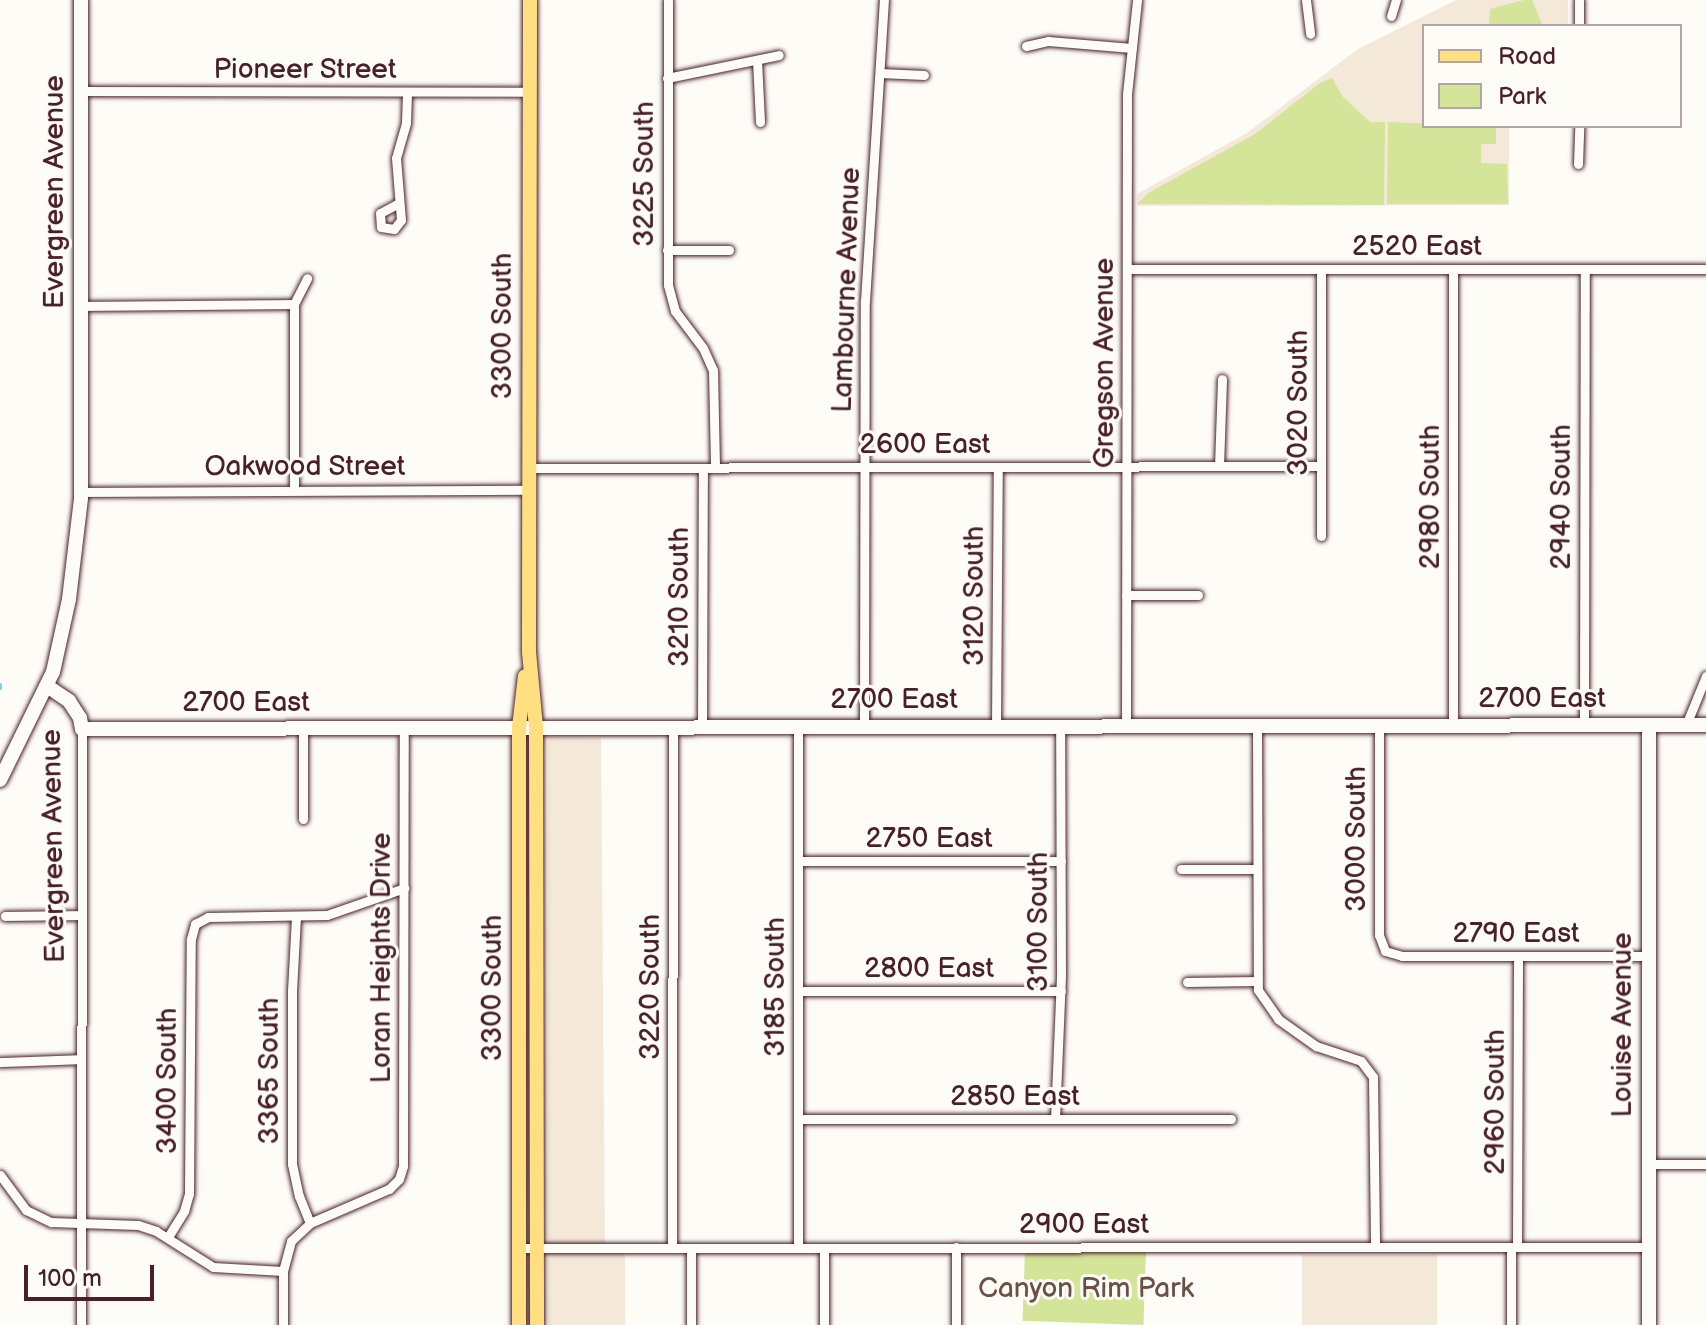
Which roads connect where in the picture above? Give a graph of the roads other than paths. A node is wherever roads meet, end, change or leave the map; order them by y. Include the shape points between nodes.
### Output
1 (81, 0) edge
2 (530, 0) edge
3 (668, 0) edge
4 (884, 0) edge
5 (1137, 0) edge
6 (1306, 0) edge
7 (1396, 0) edge
8 (1579, 0) edge
9 (1391, 16) dead end
10 (1579, 24) edge
11 (1310, 34) dead end
12 (1026, 46) dead end
13 (1132, 48) junction
14 (779, 55) dead end
15 (757, 60) junction
16 (880, 73) junction
17 (924, 75) dead end
18 (667, 78) junction
19 (81, 91) junction
20 (407, 92) junction
21 (530, 92) junction
22 (760, 122) dead end
23 (1579, 128) edge
24 (1578, 164) dead end
25 (399, 203) dead end
26 (667, 250) junction
27 (729, 250) dead end
28 (1128, 269) junction
29 (1321, 269) junction
30 (1453, 269) junction
31 (1585, 269) junction
32 (1706, 269) edge
33 (307, 278) dead end
34 (294, 304) junction
35 (81, 306) junction
36 (1222, 379) dead end
37 (1219, 466) junction
38 (1321, 466) junction
39 (865, 467) junction
40 (998, 467) junction
41 (1126, 467) junction
42 (529, 468) junction
43 (703, 468) junction
44 (715, 468) junction
45 (294, 489) junction
46 (529, 490) junction
47 (81, 492) junction
48 (1321, 536) dead end
49 (1126, 595) junction
50 (1198, 595) dead end
51 (529, 652) junction
52 (1706, 676) edge
53 (47, 686) junction
54 (1379, 725) junction
55 (1453, 725) junction
56 (1584, 725) junction
57 (1649, 725) junction
58 (1686, 725) junction
59 (1706, 725) edge
60 (996, 726) junction
61 (1060, 726) junction
62 (1126, 726) junction
63 (1257, 726) junction
64 (519, 727) junction
65 (536, 727) junction
66 (673, 727) junction
67 (702, 727) junction
68 (798, 727) junction
69 (864, 727) junction
70 (82, 729) junction
71 (303, 729) junction
72 (404, 729) junction
73 (0, 780) edge
74 (303, 819) dead end
75 (798, 861) junction
76 (1061, 861) junction
77 (1181, 869) dead end
78 (1257, 869) junction
79 (404, 888) junction
80 (82, 915) junction
81 (5, 916) dead end
82 (296, 917) junction
83 (1385, 951) joint
84 (1518, 956) junction
85 (1649, 956) junction
86 (1257, 981) junction
87 (1187, 982) dead end
88 (798, 991) junction
89 (1061, 991) junction
90 (80, 1059) junction
91 (0, 1062) edge
92 (798, 1119) junction
93 (1055, 1119) junction
94 (1231, 1119) dead end
95 (1649, 1164) junction
96 (1706, 1164) edge
97 (0, 1175) edge
98 (81, 1223) junction
99 (310, 1223) junction
100 (168, 1237) junction
101 (956, 1247) junction
102 (1375, 1247) junction
103 (1514, 1247) junction
104 (1649, 1247) junction
105 (519, 1248) junction
106 (537, 1248) junction
107 (672, 1248) junction
108 (691, 1248) junction
109 (798, 1248) junction
110 (824, 1248) junction
111 (283, 1271) junction
112 (81, 1325) edge
113 (283, 1325) edge
114 (519, 1325) edge
115 (537, 1325) edge
116 (691, 1325) edge
117 (824, 1325) edge
118 (956, 1325) edge
119 (1511, 1325) edge
120 (1649, 1325) edge

1 - 19 street, Evergreen Avenue
2 - 21 main road, 3300 South
3 - 18 street, 3225 South
4 - 16 street, Lambourne Avenue
5 - 13 street, Gregson Avenue
6 - 11 street
7 - 9 street
8 - 10 street
12 - 13 street via 1048,41
13 - 28 street, Gregson Avenue via 1127,94
14 - 15 street
15 - 18 street
15 - 22 street
16 - 17 street
16 - 39 street, Lambourne Avenue via 867,245
18 - 26 street, 3225 South
19 - 20 street, Pioneer Street
19 - 35 street, Evergreen Avenue
20 - 21 street, Pioneer Street
20 - 25 street via 396,158
21 - 42 main road, 3300 South
23 - 24 street
26 - 27 street
26 - 44 street, 3225 South via 671,302 715,376
28 - 29 street, 2520 East
28 - 41 street, Gregson Avenue
29 - 30 street, 2520 East
29 - 38 street, 3020 South
30 - 31 street, 2520 East
30 - 55 street, 2980 South
31 - 32 street, 2520 East
31 - 56 street, 2940 South
33 - 34 street
34 - 35 street
34 - 45 street
35 - 47 street, Evergreen Avenue
36 - 37 street
37 - 38 street, 2600 East
37 - 41 street, 2600 East
38 - 48 street, 3020 South
39 - 40 street, 2600 East
39 - 44 street, 2600 East
39 - 69 street, Lambourne Avenue
40 - 41 street, 2600 East
40 - 60 street, 3120 South
41 - 49 street, Gregson Avenue
42 - 43 street, 2600 East
42 - 46 main road, 3300 South
43 - 44 street, 2600 East
43 - 67 street, 3210 South
45 - 46 street, Oakwood Street
45 - 47 street, Oakwood Street
46 - 51 main road, 3300 South
47 - 53 street, Evergreen Avenue via 65,624
49 - 50 street
49 - 62 street, Gregson Avenue
51 - 64 main road, 3300 South
51 - 65 main road, 3300 South
52 - 58 street
53 - 70 street, Evergreen Avenue via 69,701
53 - 73 street
54 - 55 street, 2700 East
54 - 63 street, 2700 East
54 - 83 street, 3000 South via 1379,935
55 - 56 street, 2700 East
56 - 57 street, 2700 East
57 - 58 street, 2700 East
57 - 85 street, Louise Avenue
58 - 59 street, 2700 East
60 - 61 street, 2700 East
60 - 69 street, 2700 East
61 - 62 street, 2700 East
61 - 76 street, 3100 South
62 - 63 street, 2700 East
63 - 78 street
64 - 65 street, 2700 East
64 - 72 street, 2700 East
64 - 105 main road, 3300 South
65 - 66 street, 2700 East
65 - 106 main road, 3300 South
66 - 67 street, 2700 East
66 - 107 street, 3220 South
67 - 68 street, 2700 East
68 - 69 street, 2700 East
68 - 75 street, 3185 South
70 - 71 street, 2700 East
70 - 80 street, Evergreen Avenue
71 - 72 street, 2700 East
71 - 74 street
72 - 79 street, Loran Heights Drive
75 - 76 street, 2750 East
75 - 88 street, 3185 South
76 - 89 street, 3100 South
77 - 78 street
78 - 86 street
79 - 82 street via 333,914
79 - 99 street, Loran Heights Drive via 404,1159 394,1185
80 - 81 street
80 - 90 street, Evergreen Avenue
82 - 99 street, 3365 South via 292,1164
82 - 100 street, 3400 South via 211,917 197,922 191,939 189,1194
83 - 84 street, 2790 East via 1397,956
84 - 85 street, 2790 East
84 - 103 street, 2960 South
85 - 95 street, Louise Avenue
86 - 87 street
86 - 102 street via 1262,1001 1278,1019 1316,1046 1356,1058 1370,1071 1375,1089
88 - 89 street, 2800 East
88 - 92 street, 3185 South
89 - 93 street, 3100 South
90 - 91 street
90 - 98 street, Evergreen Avenue
92 - 93 street, 2850 East
92 - 109 street, 3185 South
93 - 94 street, 2850 East
95 - 96 street
95 - 104 street, Louise Avenue
97 - 98 street via 38,1218
98 - 100 street via 138,1225
98 - 112 street, Evergreen Avenue
99 - 111 street via 291,1241
100 - 111 street via 213,1267
101 - 102 street, 2900 East
101 - 110 street, 2900 East
101 - 118 street
102 - 103 street, 2900 East
103 - 104 street, 2900 East
103 - 119 street, 2960 South
104 - 120 street, Louise Avenue
105 - 106 street, 2900 East
105 - 114 main road, 3300 South
106 - 107 street, 2900 East
106 - 115 main road, 3300 South
107 - 108 street, 2900 East
108 - 109 street, 2900 East
108 - 116 street
109 - 110 street, 2900 East
110 - 117 street
111 - 113 street

